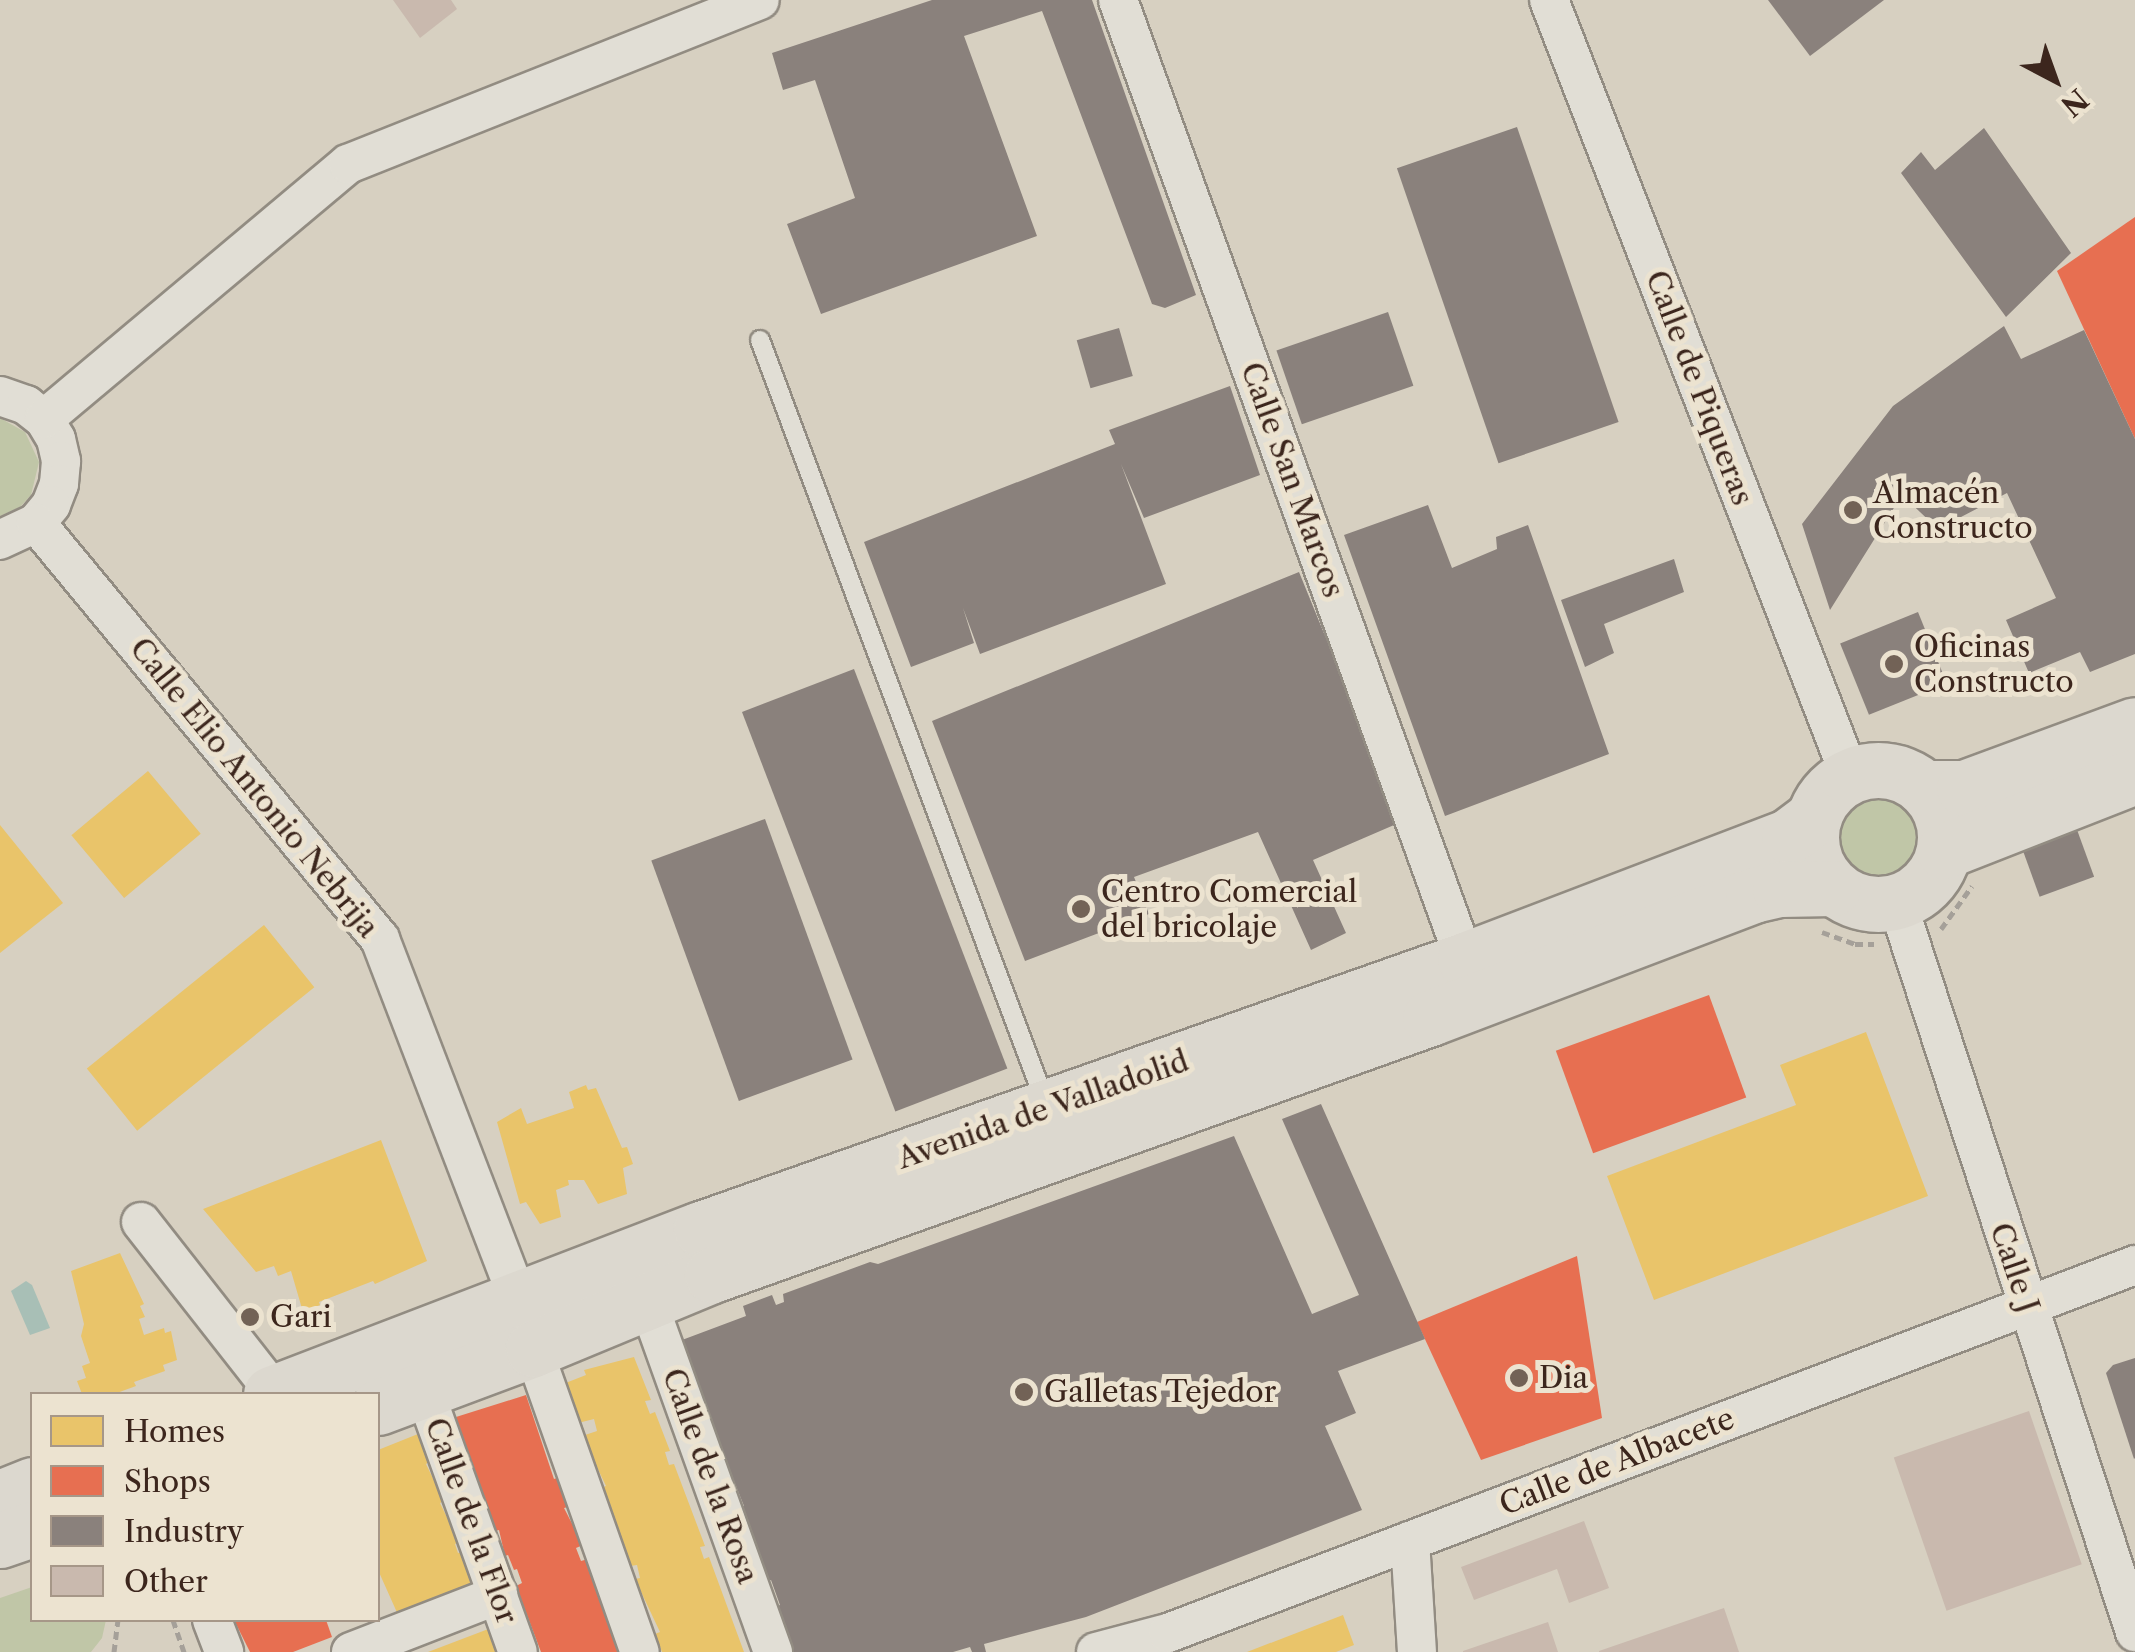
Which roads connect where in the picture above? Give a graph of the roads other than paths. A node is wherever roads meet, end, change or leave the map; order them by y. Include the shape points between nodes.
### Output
1 (760, 0) edge
2 (1118, 0) edge
3 (1548, 0) edge
4 (760, 340) dead end
5 (0, 396) edge
6 (44, 419) junction
7 (36, 523) junction
8 (0, 540) edge
9 (2135, 725) edge
10 (1850, 776) junction
11 (2135, 776) edge
12 (1924, 788) junction
13 (1813, 818) junction
14 (1944, 851) junction
15 (1833, 888) junction
16 (1897, 902) junction
17 (1465, 960) junction
18 (1048, 1109) junction
19 (141, 1222) dead end
20 (2135, 1264) edge
21 (647, 1300) junction
22 (2028, 1305) junction
23 (526, 1325) junction
24 (270, 1392) edge
25 (279, 1392) edge
26 (400, 1399) edge
27 (30, 1486) edge
28 (0, 1498) edge
29 (30, 1530) edge
30 (0, 1540) edge
31 (1410, 1540) junction
32 (498, 1595) junction
33 (213, 1622) edge
34 (2135, 1632) edge
35 (375, 1641) edge
36 (1168, 1643) edge
37 (224, 1652) edge
38 (518, 1652) edge
39 (640, 1652) edge
40 (773, 1652) edge
41 (1096, 1652) edge
42 (1417, 1652) edge

1 - 6 street via 348,164
2 - 17 street, Calle San Marcos
3 - 10 street, Calle de Piqueras
4 - 18 lane
5 - 6 street
6 - 7 street via 56,439 60,484
7 - 8 street
7 - 23 street, Calle Elio Antonio Nebrija via 380,939
9 - 12 main road via 1964,788
10 - 12 main road via 1888,770
10 - 13 main road, Avenida de Valladolid via 1833,786
11 - 14 main road
12 - 14 main road via 1942,817
13 - 15 main road via 1815,863
13 - 17 main road, Avenida de Valladolid via 1788,836
14 - 16 main road via 1928,883
15 - 16 main road, Avenida de Valladolid via 1863,903
15 - 21 main road, Avenida de Valladolid via 1753,894 1448,1012
16 - 22 street, Calle J
17 - 18 main road, Avenida de Valladolid
18 - 23 main road, Avenida de Valladolid via 701,1228
19 - 24 street
20 - 22 street, Calle de Albacete
21 - 23 main road, Avenida de Valladolid
21 - 40 street, Calle de la Rosa
22 - 31 street, Calle de Albacete
22 - 34 street, Calle J
23 - 25 main road, Avenida de Valladolid
23 - 26 main road, Avenida de Valladolid
23 - 39 street, Calle Elio Antonio Nebrija
26 - 32 street, Calle de la Flor
27 - 28 main road
29 - 30 main road
31 - 36 street, Calle de Albacete
31 - 42 street
32 - 35 street
32 - 38 street, Calle de la Flor
33 - 37 street
36 - 41 street, Calle de Albacete

